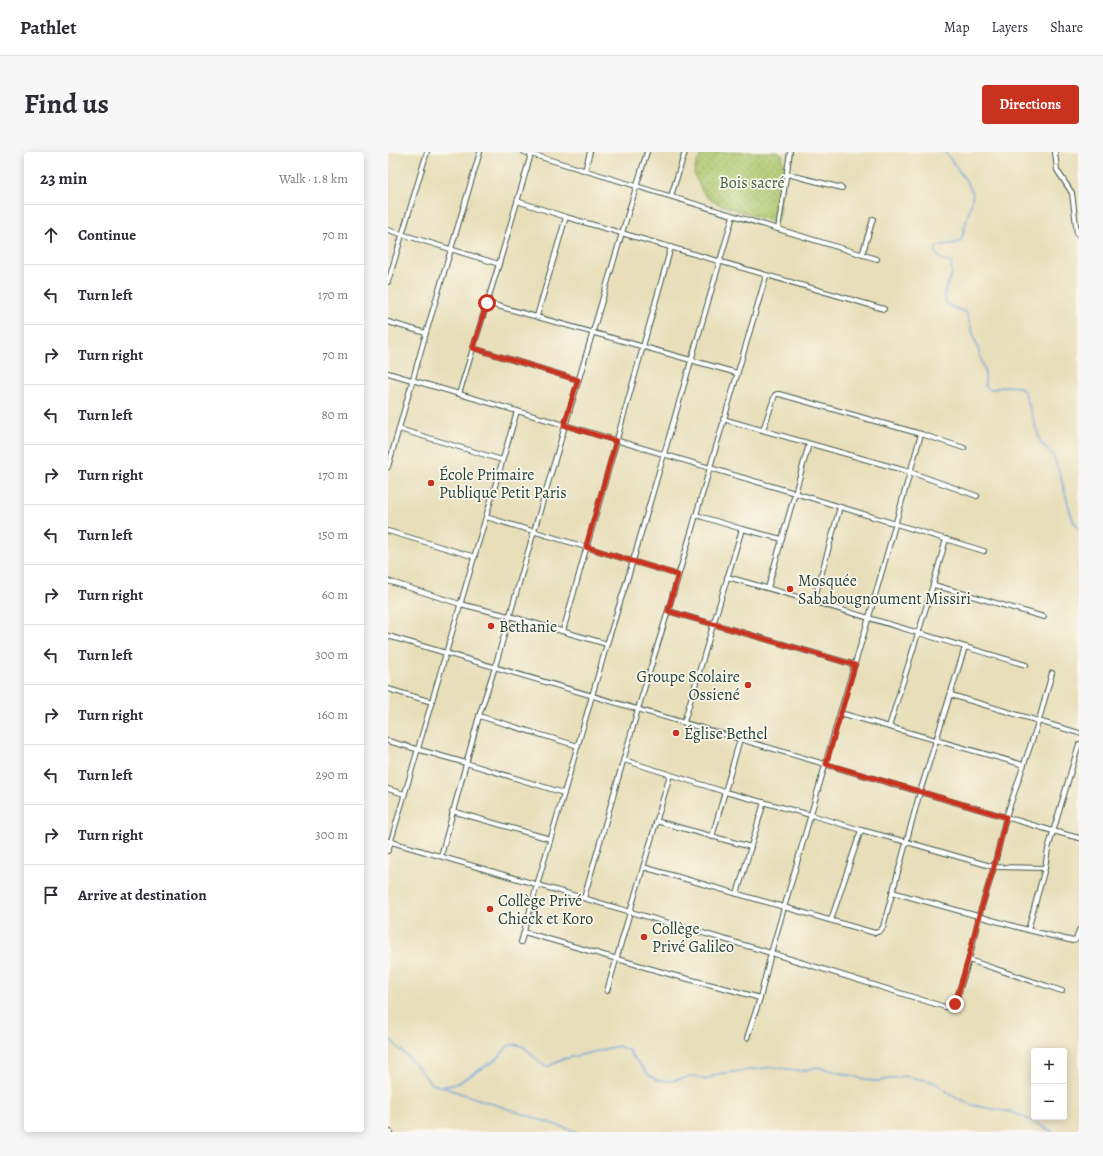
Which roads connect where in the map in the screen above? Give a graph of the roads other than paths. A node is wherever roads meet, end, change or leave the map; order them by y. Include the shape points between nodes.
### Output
1 (427, 152) edge
2 (480, 152) edge
3 (524, 152) edge
4 (590, 152) edge
5 (647, 152) edge
6 (685, 152) edge
7 (790, 152) edge
8 (1055, 152) edge
9 (531, 154) junction
10 (584, 170) junction
11 (787, 174) junction
12 (637, 186) junction
13 (842, 188) dead end
14 (671, 196) junction
15 (517, 201) junction
16 (733, 216) junction
17 (566, 217) junction
18 (873, 219) dead end
19 (778, 229) junction
20 (388, 230) edge
21 (622, 233) junction
22 (402, 234) junction
23 (1078, 234) edge
24 (671, 248) junction
25 (451, 250) junction
26 (862, 255) junction
27 (877, 259) dead end
28 (719, 262) junction
29 (499, 264) junction
30 (766, 276) junction
31 (388, 282) edge
32 (487, 303) junction
33 (884, 309) dead end
34 (537, 316) junction
35 (388, 322) edge
36 (593, 332) junction
37 (426, 333) junction
38 (644, 347) junction
39 (473, 348) junction
40 (692, 360) junction
41 (388, 373) edge
42 (737, 373) junction
43 (413, 380) junction
44 (578, 380) junction
45 (459, 394) junction
46 (517, 411) junction
47 (723, 419) junction
48 (564, 425) junction
49 (399, 429) junction
50 (763, 430) junction
51 (921, 434) junction
52 (616, 441) junction
53 (809, 444) junction
54 (964, 448) dead end
55 (663, 454) junction
56 (502, 460) junction
57 (709, 467) junction
58 (388, 468) edge
59 (910, 472) junction
60 (795, 493) junction
61 (977, 496) dead end
62 (840, 507) junction
63 (696, 515) junction
64 (486, 517) junction
65 (895, 524) junction
66 (742, 529) junction
67 (388, 531) edge
68 (534, 531) junction
69 (782, 539) junction
70 (946, 539) junction
71 (586, 547) junction
72 (984, 551) dead end
73 (475, 557) junction
74 (632, 561) junction
75 (678, 575) junction
76 (727, 577) junction
77 (388, 582) edge
78 (934, 585) junction
79 (768, 588) junction
80 (814, 601) junction
81 (460, 604) junction
82 (668, 611) junction
83 (509, 616) junction
84 (869, 617) junction
85 (1044, 617) dead end
86 (714, 624) junction
87 (562, 631) junction
88 (918, 633) junction
89 (388, 636) edge
90 (607, 644) junction
91 (965, 647) junction
92 (446, 654) junction
93 (855, 665) junction
94 (1026, 665) dead end
95 (495, 667) junction
96 (1052, 673) dead end
97 (388, 689) edge
98 (951, 695) junction
99 (592, 696) junction
100 (432, 702) junction
101 (638, 709) junction
102 (840, 713) junction
103 (479, 716) junction
104 (1039, 720) junction
105 (684, 722) junction
106 (889, 727) junction
107 (1079, 733) edge
108 (740, 739) junction
109 (388, 741) edge
110 (937, 741) junction
111 (1079, 744) edge
112 (578, 746) junction
113 (417, 750) junction
114 (624, 760) junction
115 (466, 763) junction
116 (826, 764) junction
117 (1024, 765) junction
118 (670, 775) junction
119 (388, 789) edge
120 (725, 792) junction
121 (920, 792) junction
122 (564, 793) junction
123 (404, 794) junction
124 (764, 802) junction
125 (452, 812) junction
126 (812, 815) junction
127 (1006, 817) junction
128 (656, 821) junction
129 (861, 830) junction
130 (1053, 831) junction
131 (712, 837) junction
132 (1079, 838) edge
133 (550, 839) junction
134 (389, 841) edge
135 (907, 842) junction
136 (751, 848) junction
137 (388, 851) edge
138 (440, 856) junction
139 (643, 867) junction
140 (994, 867) junction
141 (1045, 868) junction
142 (536, 885) junction
143 (892, 892) junction
144 (737, 894) junction
145 (584, 898) junction
146 (785, 908) junction
147 (630, 912) junction
148 (979, 916) junction
149 (831, 920) junction
150 (1028, 930) junction
151 (1079, 930) edge
152 (524, 932) junction
153 (521, 942) dead end
154 (771, 953) junction
155 (617, 958) junction
156 (968, 960) junction
157 (607, 991) dead end
158 (1062, 991) dead end
159 (760, 998) junction
160 (747, 1038) dead end

1 - 22 street
2 - 25 street
3 - 9 street
4 - 10 street
5 - 12 street
6 - 14 street
7 - 11 street
8 - 23 street via 1057,170 1072,193
9 - 10 street
9 - 15 street
10 - 12 street
11 - 13 street
11 - 19 street
12 - 14 street
12 - 21 street
14 - 16 street
15 - 17 street
15 - 29 street
16 - 19 street
16 - 28 street
17 - 21 street
17 - 34 street
18 - 26 street
19 - 26 street
20 - 22 street
21 - 24 street
21 - 36 street
22 - 25 street
22 - 31 street
24 - 28 street
24 - 38 street
25 - 29 street
25 - 37 street
26 - 27 street
28 - 30 street
28 - 40 street
29 - 32 street
30 - 33 street
30 - 42 street
32 - 34 street
32 - 39 street
34 - 36 street
35 - 37 street
36 - 38 street
36 - 44 street
37 - 43 street
38 - 40 street
38 - 52 street
39 - 44 street
39 - 45 street
40 - 42 street
40 - 55 street
41 - 43 street
42 - 47 street
43 - 45 street
43 - 49 street
44 - 48 street
45 - 46 street
46 - 48 street
46 - 56 street
47 - 50 street
47 - 57 street
48 - 52 street
48 - 68 street
49 - 56 street
49 - 58 street
50 - 51 street via 777,394
50 - 53 street
51 - 54 street
51 - 59 street
52 - 55 street
52 - 71 street
53 - 59 street
53 - 60 street
55 - 57 street
55 - 74 street
56 - 64 street
57 - 60 street
57 - 63 street
59 - 61 street
59 - 65 street
60 - 62 street
60 - 69 street
62 - 65 street
62 - 80 street
63 - 66 street
63 - 75 street
64 - 68 street
64 - 73 street
65 - 70 street
65 - 84 street
66 - 69 street
66 - 76 street
67 - 73 street
68 - 71 street
68 - 83 street
69 - 79 street
70 - 72 street
70 - 78 street
71 - 74 street
71 - 87 street
73 - 81 street
74 - 75 street
74 - 90 street
75 - 82 street
76 - 79 street
76 - 86 street
77 - 81 street
78 - 85 street
78 - 88 street
79 - 80 street
80 - 84 street
81 - 83 street
81 - 92 street
82 - 86 street
82 - 101 street
83 - 87 street
83 - 95 street
84 - 88 street
84 - 93 street
86 - 93 street
86 - 105 street
87 - 90 street
88 - 91 street
88 - 106 street
89 - 92 street
90 - 99 street
91 - 94 street
91 - 98 street
92 - 95 street
92 - 100 street
93 - 102 street
95 - 99 street
95 - 103 street
96 - 104 street
97 - 100 street
98 - 104 street
98 - 110 street
99 - 101 street
99 - 112 street
100 - 113 street
101 - 105 street
101 - 114 street
102 - 106 street
102 - 116 street
103 - 112 street
103 - 115 street
104 - 107 street
104 - 117 street
105 - 108 street
106 - 110 street
108 - 116 street
108 - 120 street
109 - 113 street
110 - 117 street
110 - 121 street
111 - 130 street
112 - 122 street
113 - 115 street
113 - 123 street
114 - 118 street
114 - 145 street
115 - 122 street
115 - 125 street
116 - 121 street
116 - 126 street
117 - 127 street
118 - 120 street
118 - 128 street
119 - 123 street
120 - 124 street
120 - 131 street
121 - 127 street
121 - 135 street
122 - 133 street
123 - 134 street
124 - 126 street
124 - 136 street
125 - 133 street
125 - 138 street
126 - 129 street
126 - 146 street
127 - 130 street
127 - 140 street
128 - 131 street
128 - 139 street
129 - 135 street
129 - 149 street
130 - 132 street
130 - 141 street
131 - 136 street
133 - 142 street
134 - 137 street
134 - 138 street
135 - 140 street
135 - 143 street
136 - 144 street
138 - 142 street
139 - 144 street
139 - 147 street
140 - 141 street
140 - 148 street
141 - 150 street
142 - 145 street
142 - 152 street
143 - 148 street
143 - 149 street via 880,931 875,933
144 - 146 street
145 - 147 street
146 - 149 street
146 - 154 street
147 - 154 street
147 - 155 street
148 - 150 street
148 - 156 street
150 - 151 street via 1073,941 1076,940
152 - 153 street
152 - 155 street
154 - 156 street via 945,1007 955,1004
154 - 159 street
155 - 157 street
155 - 159 street
156 - 158 street
159 - 160 street

